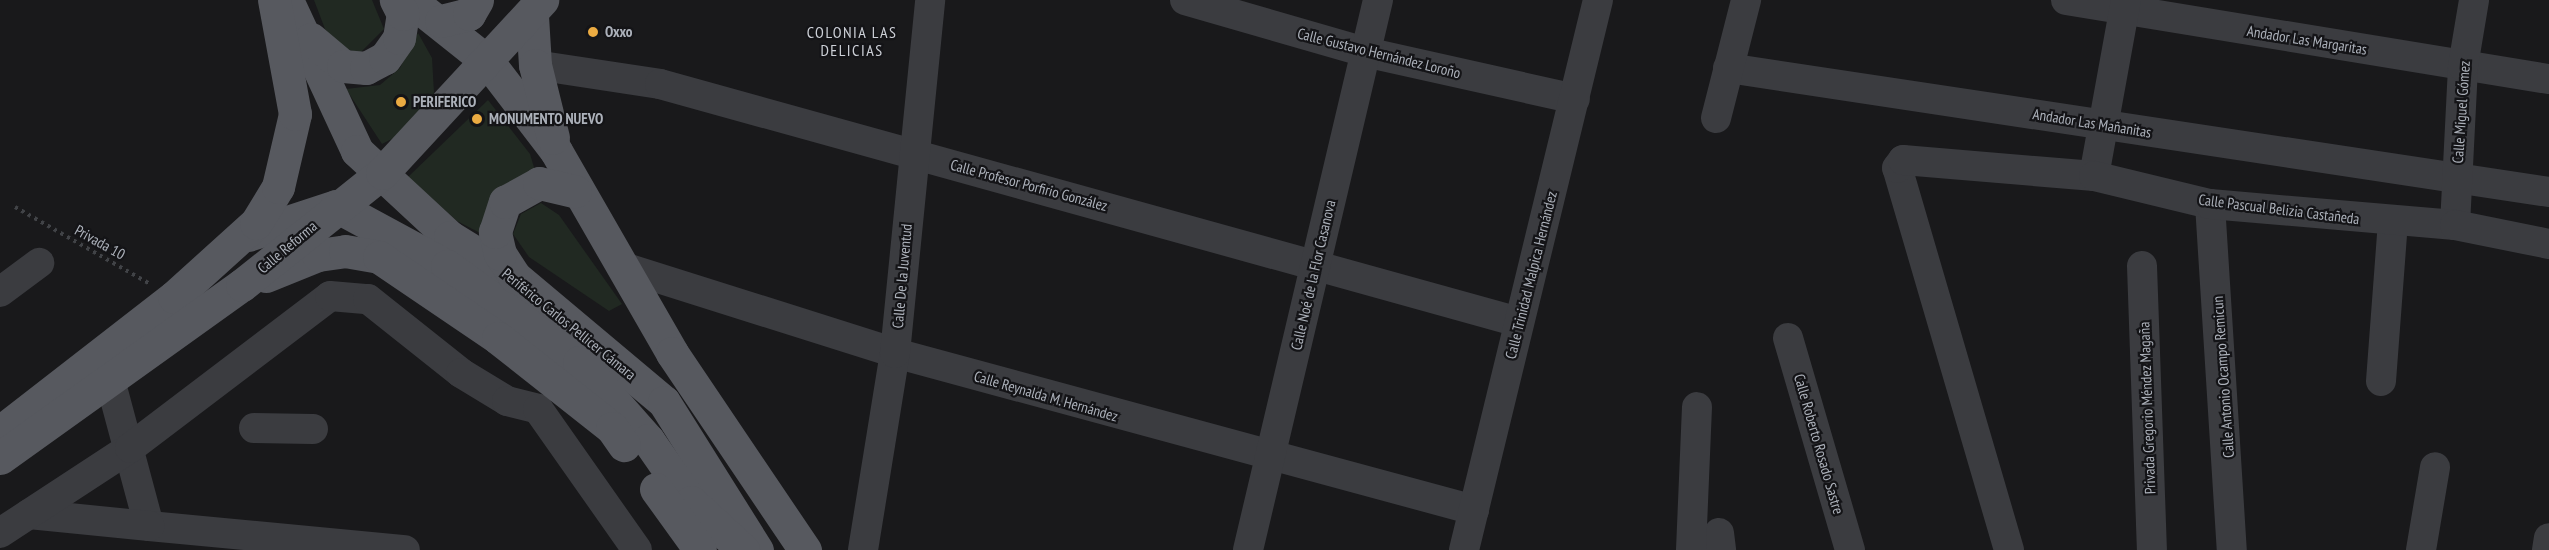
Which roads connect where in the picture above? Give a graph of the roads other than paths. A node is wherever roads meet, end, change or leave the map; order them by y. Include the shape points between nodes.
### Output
1 (274, 0) edge
2 (287, 0) edge
3 (396, 0) edge
4 (410, 0) edge
5 (477, 0) edge
6 (930, 0) edge
7 (1185, 0) edge
8 (1378, 0) edge
9 (1598, 0) edge
10 (1746, 0) edge
11 (2066, 0) edge
12 (2474, 0) edge
13 (2125, 5) edge
14 (537, 8) edge
15 (441, 21) junction
16 (305, 34) junction
17 (1365, 52) junction
18 (488, 62) junction
19 (535, 65) junction
20 (2463, 66) junction
21 (1728, 68) junction
22 (2549, 80) edge
23 (1575, 99) junction
24 (1716, 118) dead end
25 (2107, 126) junction
26 (556, 151) junction
27 (913, 154) junction
28 (382, 173) junction
29 (2094, 176) junction
30 (2455, 178) junction
31 (575, 191) junction
32 (2549, 192) edge
33 (2210, 204) junction
34 (336, 206) junction
35 (2393, 222) junction
36 (2455, 225) junction
37 (248, 235) junction
38 (2549, 244) edge
39 (1316, 262) junction
40 (39, 263) dead end
41 (2142, 266) dead end
42 (622, 267) junction
43 (514, 278) junction
44 (242, 285) junction
45 (0, 292) edge
46 (1519, 322) junction
47 (1788, 338) dead end
48 (895, 353) junction
49 (103, 369) junction
50 (2381, 381) dead end
51 (1697, 407) dead end
52 (254, 428) dead end
53 (313, 429) dead end
54 (0, 432) edge
55 (130, 448) junction
56 (0, 458) edge
57 (1269, 459) junction
58 (2435, 467) dead end
59 (1474, 510) junction
60 (29, 514) junction
61 (149, 526) junction
62 (0, 533) edge
63 (2549, 538) edge
64 (405, 550) edge
65 (637, 550) edge
66 (700, 550) edge
67 (743, 550) edge
68 (757, 550) edge
69 (805, 550) edge
70 (862, 550) edge
71 (1248, 550) edge
72 (1464, 550) edge
73 (1691, 550) edge
74 (1850, 550) edge
75 (2009, 550) edge
76 (2152, 550) edge
77 (2232, 550) edge
78 (2421, 550) edge
79 (2547, 550) edge

1 - 37 main road via 294,114 278,187
2 - 16 main road, Periférico Carlos Pellicer Cámara
3 - 16 main road via 403,14 399,38 385,58 366,68 343,66
4 - 15 main road
5 - 15 main road via 469,14
6 - 27 street, Calle De la Juventud
7 - 17 street, Calle Gustavo Hernández Loroño
8 - 17 street, Calle Noé de la Flor Casanova
9 - 23 street, Calle Trinidad Malpica Hernández
10 - 21 street
11 - 13 street, Andador Las Margaritas
12 - 20 street, Calle Miguel Gómez
13 - 20 street, Andador Las Margaritas
13 - 25 street
14 - 18 main road, Calle Reforma
14 - 19 main road
15 - 18 main road
16 - 28 main road, Periférico Carlos Pellicer Cámara via 357,151
17 - 23 street, Calle Gustavo Hernández Loroño
17 - 39 street, Calle Noé de la Flor Casanova
18 - 26 main road
18 - 28 main road, Calle Reforma
19 - 26 main road
19 - 27 street, Calle Profesor Porfirio González via 660,84
20 - 22 street, Andador Las Margaritas
20 - 30 street, Calle Miguel Gómez
21 - 24 street
21 - 25 street, Andador Las Mañanitas
23 - 46 street, Calle Trinidad Malpica Hernández
25 - 29 street
25 - 30 street, Andador Las Mañanitas
26 - 31 main road
27 - 39 street, Calle Profesor Porfirio González
27 - 48 street, Calle De la Juventud
28 - 34 main road, Calle Reforma
28 - 43 main road, Periférico Carlos Pellicer Cámara via 450,237
29 - 33 street, Calle Pascual Belizia Castañeda
29 - 75 street, Calle Pascual Belizia Castañeda via 1903,160 1897,168
30 - 32 street, Andador Las Mañanitas
30 - 36 street, Calle Miguel Gómez
31 - 42 main road
31 - 43 main road via 539,183 505,202 495,232 500,254
33 - 35 street, Calle Pascual Belizia Castañeda
33 - 77 street, Calle Antonio Ocampo Remicun
34 - 37 main road
34 - 44 main road, Calle Reforma
34 - 67 main road via 447,266 579,362 648,440 691,502
35 - 36 street, Calle Pascual Belizia Castañeda
35 - 50 street
36 - 38 street, Calle Pascual Belizia Castañeda
37 - 49 main road via 174,297
39 - 46 street, Calle Profesor Porfirio González
39 - 57 street, Calle Noé de la Flor Casanova
40 - 45 street
41 - 76 street, Privada Gregorio Méndez Magaña
42 - 48 street, Calle Reynalda M. Hernández
42 - 69 main road via 672,353
43 - 68 main road, Periférico Carlos Pellicer Cámara via 664,402
44 - 49 main road, Calle Reforma
44 - 66 main road via 318,255 345,251 379,257 407,272 612,428
46 - 59 street, Calle Trinidad Malpica Hernández
47 - 74 street, Calle Roberto Rosado Sastre
48 - 57 street, Calle Reynalda M. Hernández
48 - 70 street, Calle De la Juventud
49 - 54 main road
49 - 55 street
49 - 56 main road, Calle Reforma
51 - 73 street
52 - 53 street
55 - 60 street
55 - 61 street
55 - 65 street via 318,301 330,296 368,299 461,373 507,401 538,409
57 - 59 street, Calle Reynalda M. Hernández
57 - 71 street, Calle Noé de la Flor Casanova
58 - 78 street
59 - 72 street, Calle Trinidad Malpica Hernández
60 - 61 street
60 - 62 street
61 - 64 street
63 - 79 street

